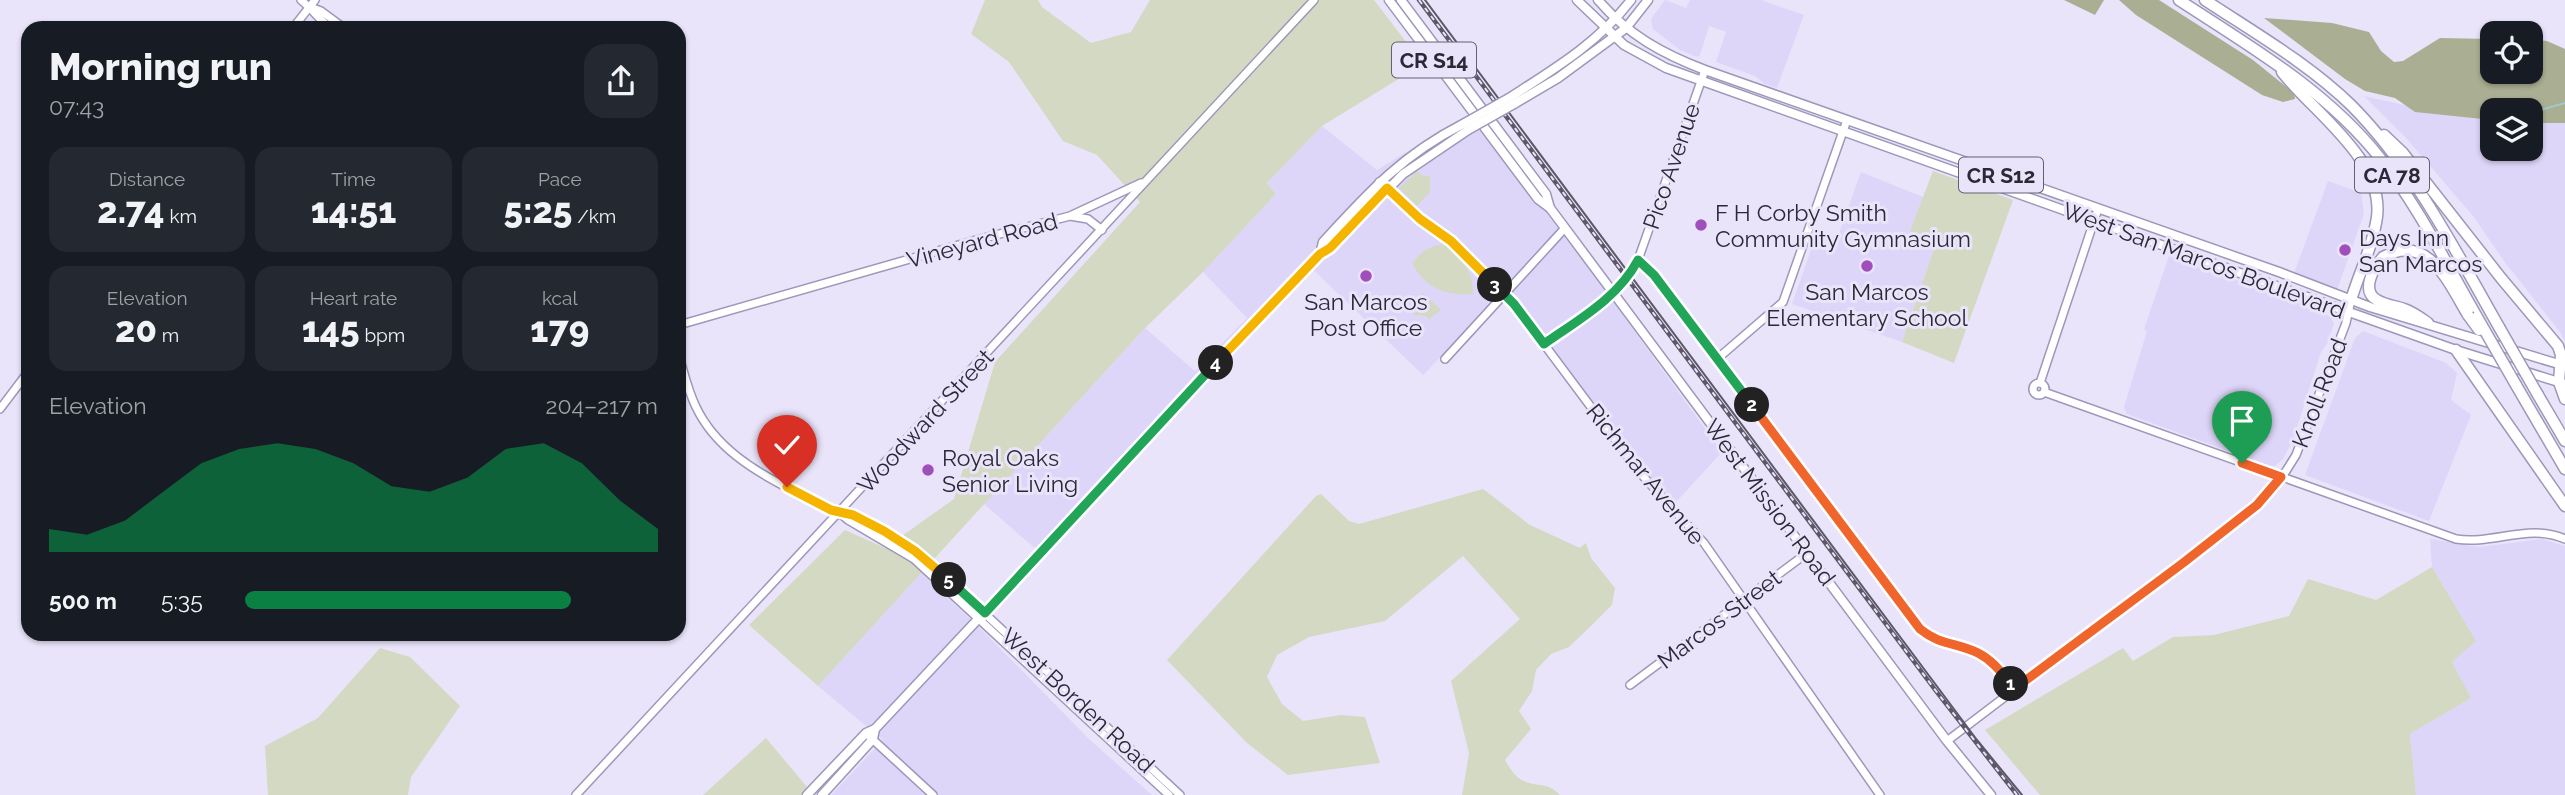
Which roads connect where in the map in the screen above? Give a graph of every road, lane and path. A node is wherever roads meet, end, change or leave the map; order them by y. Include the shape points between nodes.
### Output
1 (301, 0) edge
2 (1314, 0) edge
3 (1389, 0) edge
4 (1401, 0) edge
5 (1577, 0) edge
6 (1598, 0) edge
7 (1631, 0) edge
8 (1648, 0) edge
9 (2179, 0) edge
10 (2205, 0) edge
11 (312, 3) edge
12 (1615, 19) junction
13 (298, 21) edge
14 (320, 21) edge
15 (335, 21) edge
16 (1626, 28) junction
17 (1605, 30) junction
18 (1613, 37) junction
19 (2274, 61) junction
20 (1705, 70) junction
21 (1700, 81) junction
22 (1511, 101) junction
23 (2352, 106) junction
24 (1483, 118) junction
25 (1847, 120) junction
26 (1465, 127) junction
27 (1843, 132) junction
28 (1147, 180) junction
29 (1379, 182) junction
30 (1387, 188) junction
31 (2098, 209) junction
32 (1070, 216) junction
33 (2094, 220) junction
34 (1565, 228) junction
35 (1102, 230) junction
36 (1320, 254) junction
37 (1638, 260) junction
38 (2318, 287) junction
39 (2292, 290) junction
40 (1615, 292) junction
41 (1505, 294) junction
42 (2351, 300) junction
43 (2348, 312) junction
44 (2472, 316) junction
45 (686, 323) edge
46 (2428, 323) junction
47 (1544, 344) junction
48 (2456, 350) junction
49 (1445, 359) dead end
50 (1717, 359) junction
51 (2562, 365) edge
52 (686, 380) edge
53 (21, 381) edge
54 (2562, 383) edge
55 (2565, 399) edge
56 (0, 409) edge
57 (2565, 441) edge
58 (2565, 470) edge
59 (2281, 477) junction
60 (2565, 506) edge
61 (839, 513) junction
62 (2565, 539) edge
63 (1808, 553) junction
64 (1744, 600) junction
65 (982, 616) junction
66 (1630, 685) dead end
67 (2014, 689) junction
68 (871, 734) junction
69 (1947, 741) junction
70 (576, 795) edge
71 (807, 795) edge
72 (822, 795) edge
73 (933, 795) edge
74 (1169, 795) edge
75 (1180, 795) edge
76 (1880, 795) edge
77 (1991, 795) edge

1 - 11 street
2 - 28 street
3 - 24 main road, CR S14
4 - 24 main road, CR S14
5 - 17 main road, West San Marcos Boulevard
6 - 12 main road, West San Marcos Boulevard
7 - 12 main road
8 - 16 main road
9 - 19 highway, CA 78
10 - 23 highway, CA 78 via 2304,66
11 - 13 street
11 - 14 street
11 - 15 street
12 - 16 main road, West San Marcos Boulevard / CR S12
12 - 17 main road
16 - 18 main road
16 - 20 main road, West San Marcos Boulevard / CR S12 via 1661,51
17 - 18 main road, West San Marcos Boulevard
17 - 22 main road
18 - 21 main road, West San Marcos Boulevard / CR S12 via 1635,53
18 - 22 main road via 1558,78
19 - 42 highway via 2350,147 2375,190 2374,235
19 - 44 highway, CA 78 via 2329,104 2379,158 2415,209
20 - 21 street, Pico Avenue
20 - 25 main road, West San Marcos Boulevard / CR S12
21 - 27 main road, West San Marcos Boulevard / CR S12
21 - 37 street, Pico Avenue
22 - 26 main road, bridge
23 - 51 highway via 2403,153 2550,335
23 - 57 highway, CA 78, bridge via 2415,183
24 - 34 main road, West Mission Road / CR S14 via 1546,194
25 - 27 street
25 - 31 main road, West San Marcos Boulevard / CR S12
26 - 29 main road via 1414,153
26 - 30 main road
27 - 33 main road, West San Marcos Boulevard / CR S12
27 - 50 street via 1783,302
28 - 32 street
28 - 35 street
29 - 30 street, Richmar Avenue
29 - 36 main road via 1323,242
30 - 36 main road
30 - 41 street, Richmar Avenue
31 - 33 street
31 - 38 main road, West San Marcos Boulevard / CR S12
32 - 35 street, Vineyard Road via 1088,219
32 - 45 street, Vineyard Road
33 - 39 main road, West San Marcos Boulevard / CR S12
33 - 59 street via 2040,383 2033,386 2033,392 2045,392
34 - 40 main road, West Mission Road / CR S14
34 - 41 street
35 - 61 street, Woodward Street
36 - 65 main road
37 - 40 street, Pico Avenue
37 - 50 street
38 - 39 main road via 2314,291
38 - 42 main road, West San Marcos Boulevard / CR S12
39 - 43 main road, West San Marcos Boulevard / CR S12
40 - 47 street, Pico Avenue
40 - 63 main road, West Mission Road / CR S14
41 - 47 street, Richmar Avenue
41 - 49 street
42 - 43 street, Knoll Road
42 - 46 main road, West San Marcos Boulevard / CR S12
43 - 48 main road, West San Marcos Boulevard / CR S12
43 - 59 street, Knoll Road via 2306,430
44 - 46 highway via 2421,252 2405,248 2383,257 2370,279 2371,296
44 - 58 highway, CA 78, bridge
46 - 51 main road, West San Marcos Boulevard / CR S12
47 - 64 street, Richmar Avenue via 1641,474 1704,543
48 - 54 main road, West San Marcos Boulevard / CR S12
48 - 60 highway
50 - 67 street via 1920,629 1944,644 1991,661
51 - 54 highway
52 - 61 street via 692,400 715,437 740,459
53 - 56 street
54 - 55 highway
59 - 62 street via 2456,539 2480,541 2533,532
59 - 67 street, Knoll Road via 2257,505
61 - 65 street via 895,542
61 - 70 street, Woodward Street
63 - 64 street, Marcos Street
63 - 69 main road, West Mission Road / CR S14
64 - 66 street, Marcos Street
64 - 76 street, Richmar Avenue
65 - 68 main road
65 - 74 street, West Borden Road
65 - 75 street, West Borden Road
67 - 69 street, Knoll Road
68 - 71 main road
68 - 72 main road
68 - 73 street
69 - 77 main road, West Mission Road / CR S14

